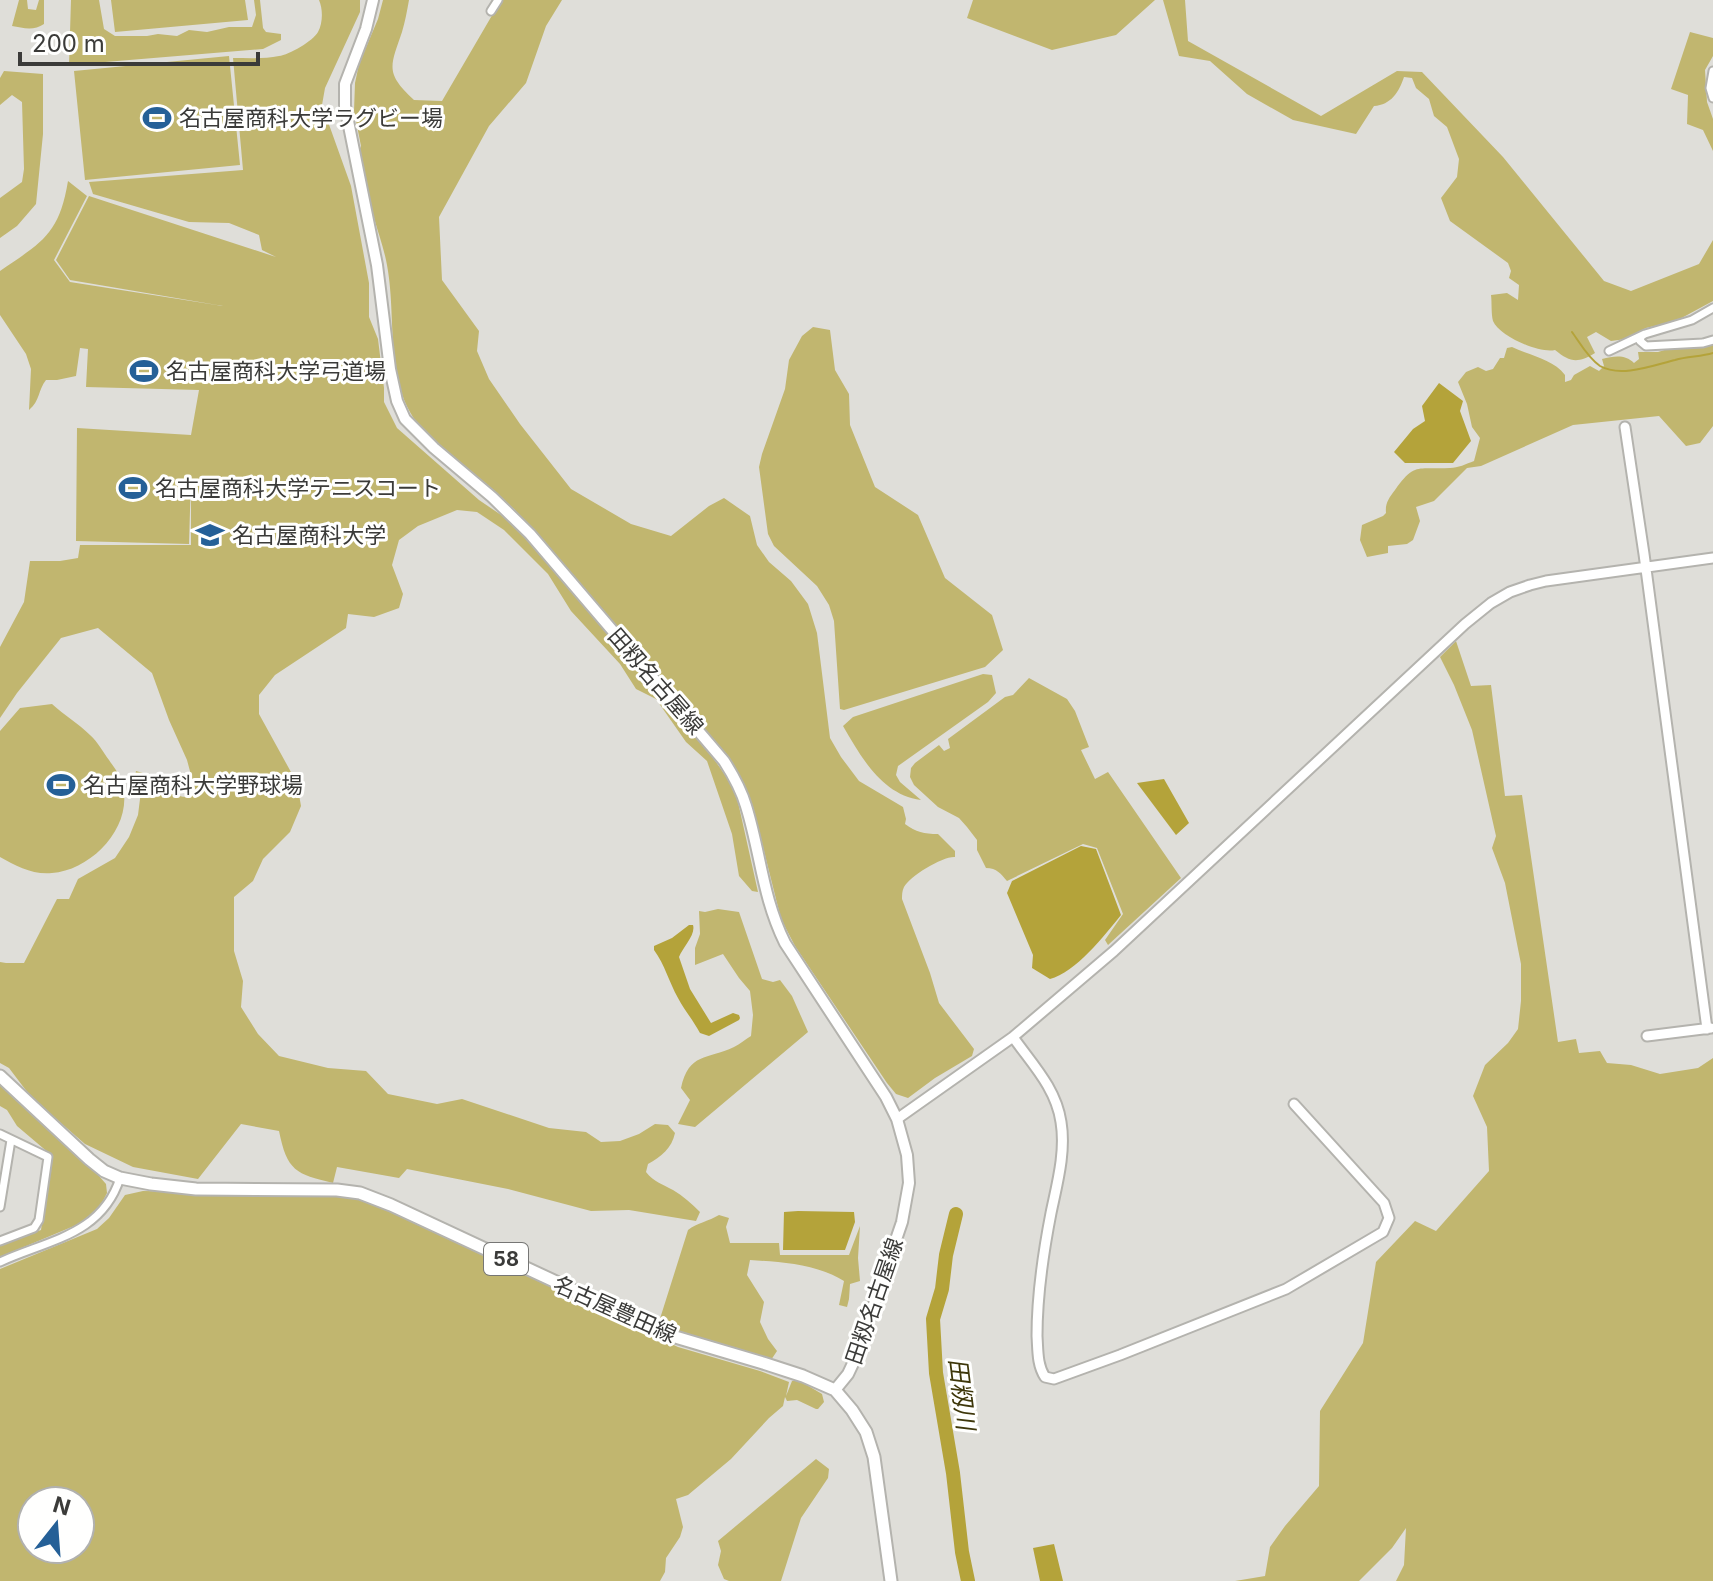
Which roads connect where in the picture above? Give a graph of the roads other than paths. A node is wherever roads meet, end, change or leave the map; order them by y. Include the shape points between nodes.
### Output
1 (373, 0) edge
2 (498, 0) edge
3 (491, 11) dead end
4 (1713, 71) edge
5 (1713, 98) edge
6 (1713, 308) edge
7 (1641, 338) junction
8 (1713, 340) edge
9 (1609, 351) dead end
10 (1625, 427) dead end
11 (1713, 558) edge
12 (1646, 567) junction
13 (1710, 1028) edge
14 (1647, 1036) dead end
15 (1013, 1037) junction
16 (0, 1076) edge
17 (1294, 1104) dead end
18 (897, 1119) junction
19 (0, 1134) edge
20 (11, 1140) junction
21 (120, 1178) junction
22 (0, 1207) edge
23 (0, 1241) edge
24 (0, 1262) edge
25 (835, 1390) junction
26 (891, 1581) edge

1 - 18 main road, 田籾名古屋線 via 345,84 345,106 377,265 390,369 405,419 530,534 724,761 746,806 774,921
2 - 3 street
4 - 5 street
6 - 7 street
7 - 8 street via 1646,346
7 - 9 street
10 - 12 street
11 - 12 street
12 - 13 street
12 - 15 street via 1546,581 1491,603 1114,951
13 - 14 street
15 - 17 street via 1047,1082 1061,1121 1062,1157 1037,1302 1039,1364 1045,1377 1054,1379 1120,1355 1286,1289 1383,1232 1389,1218 1384,1203
15 - 18 street
16 - 21 main road, 名古屋豊田線 / 58 via 89,1159
18 - 25 main road, 田籾名古屋線 via 909,1183 902,1222 856,1357
19 - 20 street
20 - 22 street
20 - 23 street via 48,1157 39,1220 34,1228
21 - 24 street via 115,1194 80,1230
21 - 25 main road, 名古屋豊田線 / 58 via 196,1189 360,1193 672,1336
25 - 26 main road, 名古屋豊田線 / 58 via 866,1432 874,1457

